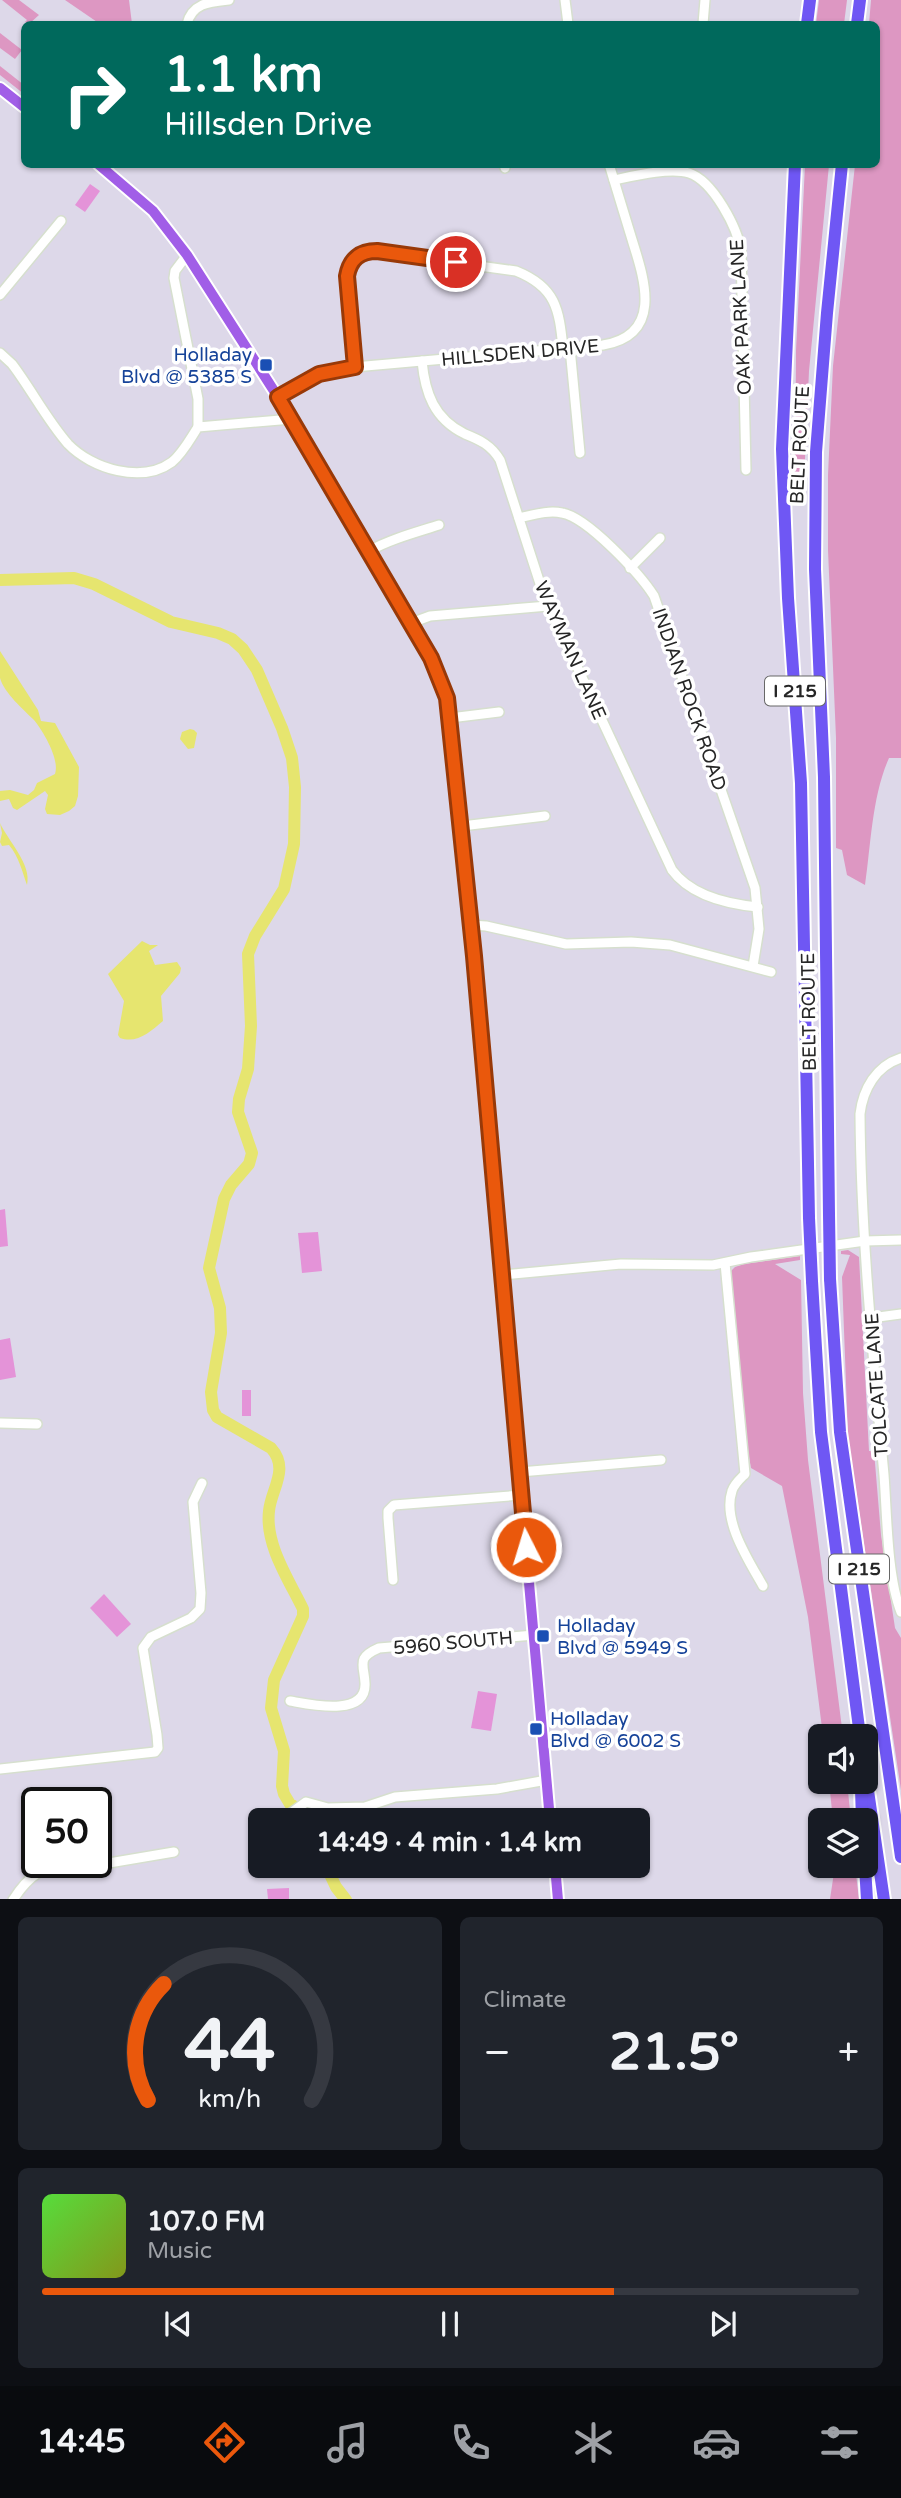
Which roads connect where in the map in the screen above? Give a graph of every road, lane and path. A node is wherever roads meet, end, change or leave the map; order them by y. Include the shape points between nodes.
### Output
1 (229, 0) edge
2 (565, 0) edge
3 (705, 0) edge
4 (810, 0) edge
5 (860, 0) edge
6 (188, 21) edge
7 (568, 21) edge
8 (703, 21) edge
9 (807, 21) edge
10 (857, 21) edge
11 (0, 88) edge
12 (21, 105) edge
13 (103, 168) edge
14 (610, 168) edge
15 (795, 168) edge
16 (842, 168) edge
17 (614, 180) junction
18 (61, 221) dead end
19 (187, 255) junction
20 (0, 295) edge
21 (567, 348) junction
22 (0, 354) edge
23 (422, 361) junction
24 (355, 367) junction
25 (278, 397) junction
26 (292, 419) junction
27 (198, 427) junction
28 (580, 453) dead end
29 (746, 470) dead end
30 (519, 519) junction
31 (439, 525) dead end
32 (660, 538) dead end
33 (369, 551) junction
34 (630, 568) junction
35 (548, 606) junction
36 (411, 623) junction
37 (499, 712) dead end
38 (450, 718) junction
39 (545, 817) dead end
40 (461, 826) junction
41 (758, 907) junction
42 (471, 925) junction
43 (754, 967) junction
44 (771, 972) dead end
45 (901, 1058) edge
46 (901, 1240) edge
47 (865, 1241) junction
48 (725, 1263) junction
49 (503, 1275) junction
50 (901, 1314) edge
51 (871, 1318) junction
52 (0, 1423) edge
53 (37, 1424) dead end
54 (661, 1460) dead end
55 (520, 1472) junction
56 (202, 1483) dead end
57 (522, 1495) junction
58 (393, 1580) dead end
59 (763, 1586) dead end
60 (901, 1612) edge
61 (534, 1635) junction
62 (290, 1701) dead end
63 (858, 1724) edge
64 (0, 1769) edge
65 (547, 1780) junction
66 (869, 1794) edge
67 (297, 1808) edge
68 (328, 1808) edge
69 (328, 1808) edge
70 (549, 1808) edge
71 (174, 1852) dead end
72 (901, 1857) edge
73 (112, 1862) edge
74 (29, 1878) edge
75 (556, 1878) edge
76 (866, 1878) edge
77 (13, 1899) edge
78 (558, 1899) edge
79 (867, 1899) edge
80 (884, 1899) edge

1 - 6 street via 201,4
2 - 7 street
3 - 8 street
4 - 9 highway
5 - 10 highway
11 - 12 main road
13 - 19 main road via 153,211
14 - 17 street, HILLSDEN DRIVE
15 - 63 highway, BELT ROUTE / I 215, bridge via 782,449 802,783 809,1218 821,1432
16 - 72 highway, BELT ROUTE / I 215, bridge via 816,465 815,569 824,777 831,1279 840,1432
17 - 21 street, HILLSDEN DRIVE via 644,279 645,310 636,327 621,340
17 - 29 street, OAK PARK LANE via 688,173 702,182 735,227 741,252
18 - 20 street
19 - 25 main road
19 - 27 street via 174,278 198,399
21 - 23 street, HILLSDEN DRIVE
21 - 24 street via 554,301 527,275 371,251 356,257 348,271
21 - 28 street
22 - 27 street via 67,442 94,463 128,472 159,469 177,458
23 - 24 street, HILLSDEN DRIVE
23 - 30 street, WAYMAN LANE via 427,392 438,413 489,446 500,460
24 - 25 street, HILLSDEN DRIVE via 319,374
25 - 26 main road
26 - 27 street
26 - 33 main road
30 - 34 street, INDIAN ROCK ROAD via 552,512 571,516
30 - 35 street, WAYMAN LANE
31 - 33 street
32 - 34 street
33 - 36 main road
34 - 41 street, INDIAN ROCK ROAD via 659,607
35 - 36 street via 430,616
35 - 41 street, WAYMAN LANE via 672,870 697,892
36 - 38 main road via 442,681
37 - 38 street
38 - 40 main road
39 - 40 street
40 - 42 main road
41 - 43 street, INDIAN ROCK ROAD
42 - 43 street via 566,944 670,945
42 - 49 main road
43 - 44 street
45 - 47 street, TOLCATE LANE via 876,1074 861,1108
46 - 47 street
47 - 48 street
47 - 51 street, TOLCATE LANE
48 - 49 street via 611,1265
48 - 59 street via 745,1474 732,1491 732,1515 738,1538
49 - 55 main road
50 - 51 street
51 - 60 street, TOLCATE LANE via 889,1535
52 - 53 street
54 - 55 street
55 - 57 main road
56 - 64 street via 193,1502 201,1605 191,1618 151,1637 143,1648 158,1748 133,1756
57 - 58 street via 394,1505 388,1511
57 - 61 main road
61 - 62 street, 5960 SOUTH via 379,1648 362,1662 365,1688 354,1702 332,1707
61 - 65 main road
65 - 68 street via 396,1797 365,1807
65 - 70 main road
66 - 80 highway
67 - 69 street via 306,1802
71 - 73 street
74 - 77 street
75 - 78 main road
76 - 79 highway

